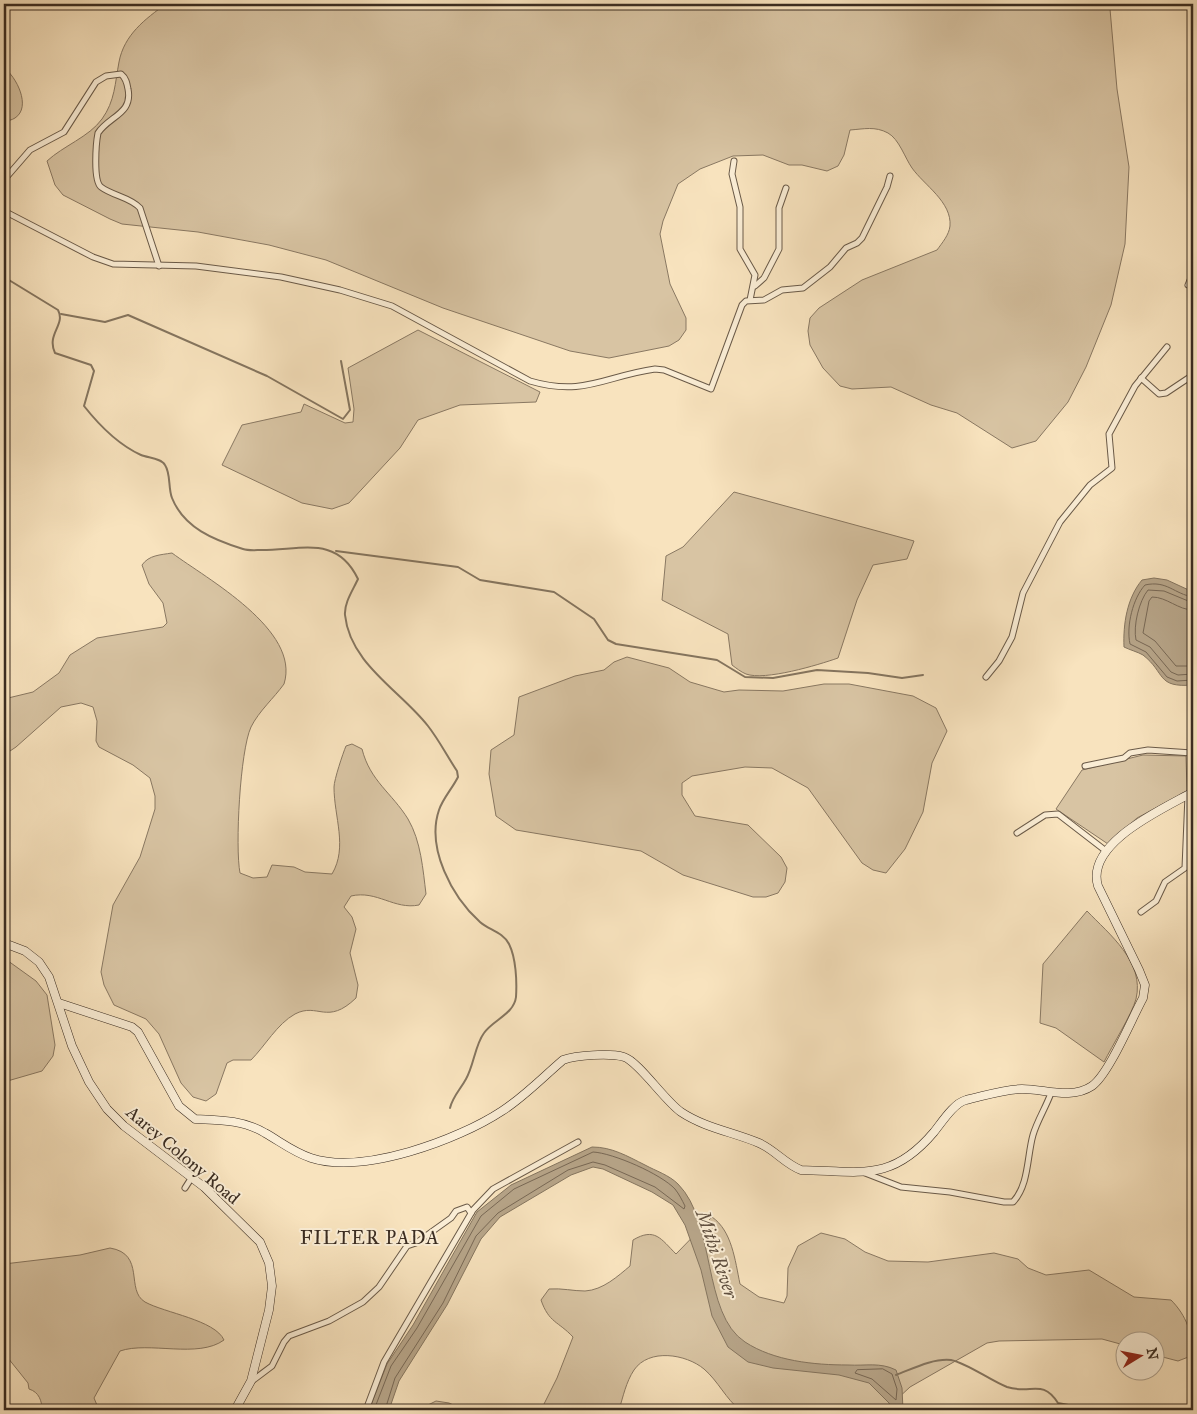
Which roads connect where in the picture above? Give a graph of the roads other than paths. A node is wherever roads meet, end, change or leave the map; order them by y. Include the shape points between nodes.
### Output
1 (734, 160) dead end
2 (890, 176) dead end
3 (4, 180) edge
4 (786, 188) dead end
5 (4, 211) edge
6 (159, 266) junction
7 (1193, 273) edge
8 (1188, 285) dead end
9 (754, 286) junction
10 (750, 300) junction
11 (1167, 347) dead end
12 (1193, 375) edge
13 (1141, 378) junction
14 (986, 677) dead end
15 (1085, 766) dead end
16 (1191, 792) edge
17 (1017, 833) dead end
18 (1106, 851) junction
19 (1141, 912) dead end
20 (4, 943) edge
21 (59, 1003) junction
22 (1051, 1093) junction
23 (578, 1142) dead end
24 (865, 1174) junction
25 (192, 1177) junction
26 (185, 1188) dead end
27 (471, 1213) junction
28 (251, 1381) junction
29 (235, 1410) edge
30 (366, 1410) edge

1 - 9 street via 732,174 740,207 740,249 755,275
2 - 10 street via 862,238 846,248 830,267 803,288 782,290 764,300
3 - 6 street via 30,150 64,132 96,82 106,76 121,74 127,83 127,105 98,133 97,180 102,188 136,203 140,208
4 - 9 street via 779,208 779,249 764,278
5 - 6 street via 113,264
6 - 10 street via 241,271 340,290 392,306 530,381 566,388 599,384 655,369 711,389 742,305
7 - 8 street
9 - 10 street
11 - 13 street
12 - 13 street via 1166,393 1159,394
13 - 14 street via 1109,434 1112,468 1090,485 1060,522 1023,593 1010,643
15 - 16 street via 1148,750 1192,753
16 - 18 street via 1132,828
16 - 19 street via 1185,868 1165,882 1156,901
17 - 18 street via 1045,815 1058,814
18 - 22 street via 1097,867 1096,878 1139,970 1145,991 1104,1073 1094,1084 1084,1091
20 - 21 street, Aarey Colony Road via 25,951 39,962
21 - 24 street via 132,1027 138,1032 179,1106 189,1116 242,1123 264,1132 290,1150 327,1162 383,1159 416,1150 503,1110 563,1060 612,1055 631,1061 681,1112 706,1126 758,1143 791,1166 801,1170
21 - 25 street, Aarey Colony Road via 72,1046 88,1082 107,1109 124,1126
22 - 24 street via 1022,1089 963,1101 913,1154
22 - 24 street via 1035,1130 1022,1184 1013,1202 901,1187
23 - 27 street via 493,1189
25 - 26 street
25 - 28 street, Aarey Colony Road via 260,1242 269,1263 272,1286 269,1310
27 - 28 street via 467,1207 456,1211 416,1243 407,1246 379,1287 362,1302 329,1321 289,1336 272,1366
27 - 30 street via 384,1362
28 - 29 street, Aarey Colony Road

